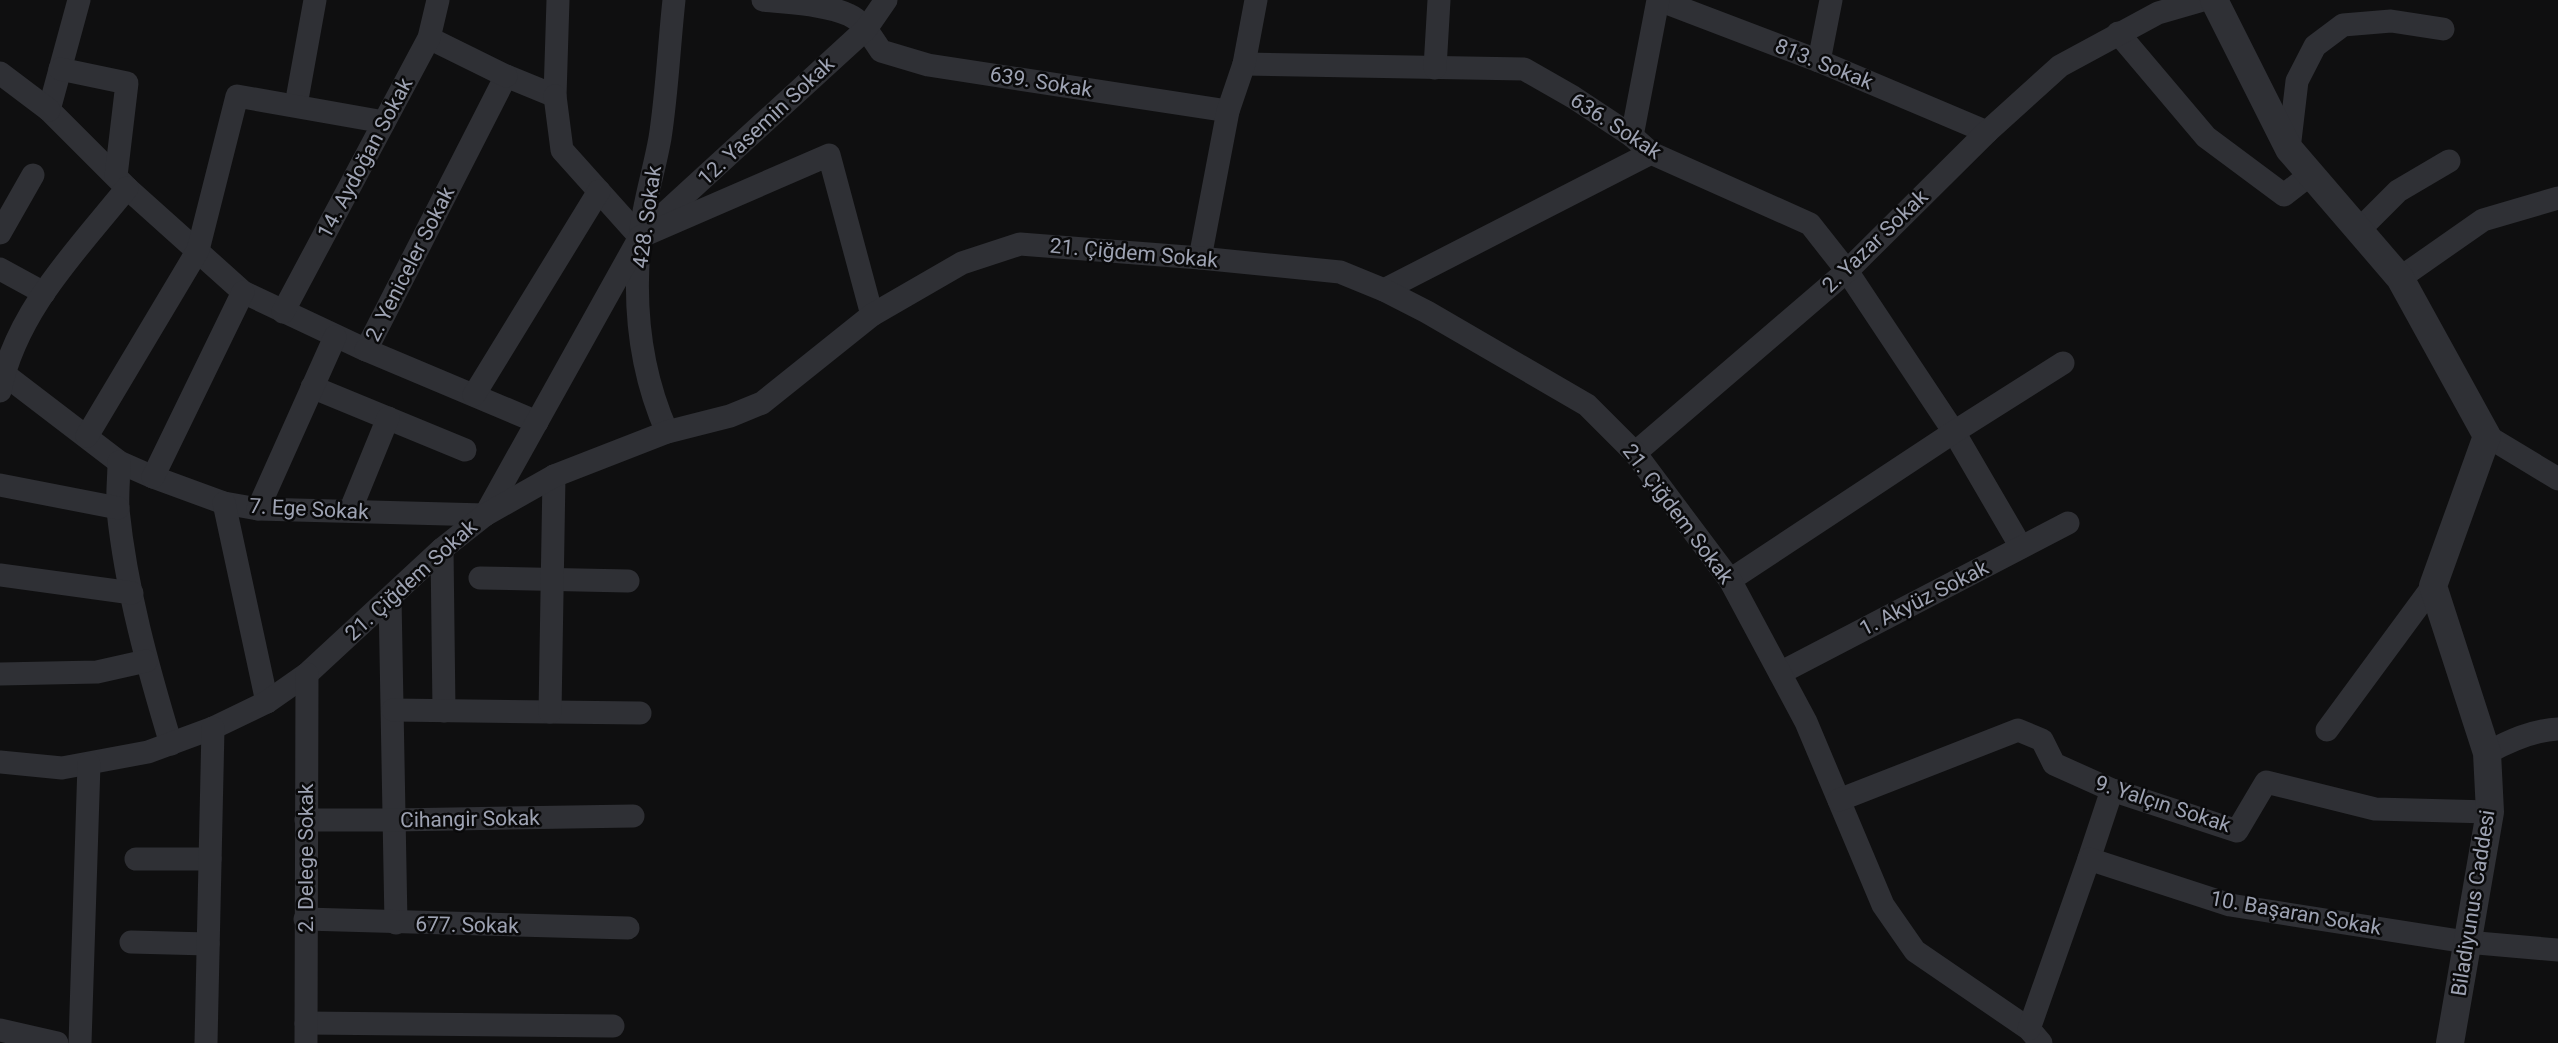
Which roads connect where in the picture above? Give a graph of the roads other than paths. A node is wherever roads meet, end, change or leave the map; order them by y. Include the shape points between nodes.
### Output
1 (79, 0) edge
2 (315, 0) edge
3 (438, 0) edge
4 (558, 0) edge
5 (674, 0) edge
6 (762, 0) edge
7 (886, 0) edge
8 (1256, 0) edge
9 (1439, 0) edge
10 (1658, 0) edge
11 (1831, 0) edge
12 (2203, 0) edge
13 (2214, 0) edge
14 (866, 29) junction
15 (2443, 29) dead end
16 (2118, 33) junction
17 (429, 38) junction
18 (1819, 61) junction
19 (1244, 64) junction
20 (1435, 68) junction
21 (60, 69) junction
22 (0, 73) edge
23 (506, 76) junction
24 (555, 96) junction
25 (296, 105) junction
26 (49, 110) junction
27 (1228, 111) junction
28 (384, 122) junction
29 (1987, 132) junction
30 (1632, 136) junction
31 (2289, 149) junction
32 (1651, 153) junction
33 (2449, 161) dead end
34 (2311, 174) junction
35 (33, 175) dead end
36 (121, 182) junction
37 (599, 191) junction
38 (2558, 198) edge
39 (2359, 230) junction
40 (0, 233) edge
41 (640, 237) junction
42 (198, 250) junction
43 (1200, 258) junction
44 (0, 269) edge
45 (1847, 271) junction
46 (2400, 278) junction
47 (1384, 290) junction
48 (243, 292) junction
49 (44, 293) junction
50 (283, 312) junction
51 (872, 315) junction
52 (335, 337) junction
53 (366, 350) junction
54 (2063, 363) dead end
55 (1, 378) edge
56 (312, 387) junction
57 (474, 395) junction
58 (388, 418) junction
59 (537, 422) junction
60 (667, 432) junction
61 (1954, 432) junction
62 (87, 436) junction
63 (2487, 436) junction
64 (465, 450) dead end
65 (1635, 453) junction
66 (119, 461) junction
67 (554, 476) junction
68 (153, 477) junction
69 (2558, 479) edge
70 (0, 485) edge
71 (224, 503) junction
72 (118, 508) junction
73 (258, 509) junction
74 (351, 511) junction
75 (485, 515) junction
76 (2068, 523) dead end
77 (2021, 547) junction
78 (442, 549) junction
79 (0, 575) edge
80 (480, 578) dead end
81 (552, 579) junction
82 (1730, 580) junction
83 (628, 581) dead end
84 (2433, 586) junction
85 (132, 593) junction
86 (390, 598) junction
87 (146, 661) junction
88 (1780, 673) junction
89 (0, 674) edge
90 (307, 674) junction
91 (267, 702) junction
92 (393, 710) junction
93 (444, 711) junction
94 (550, 712) junction
95 (640, 713) dead end
96 (213, 728) junction
97 (2558, 729) edge
98 (2327, 730) dead end
99 (171, 744) junction
100 (2487, 753) junction
101 (0, 762) edge
102 (89, 764) junction
103 (2112, 790) junction
104 (1839, 800) junction
105 (2490, 812) junction
106 (633, 816) dead end
107 (306, 820) junction
108 (395, 820) junction
109 (136, 859) dead end
110 (210, 859) junction
111 (2089, 859) junction
112 (305, 919) junction
113 (396, 923) junction
114 (628, 929) dead end
115 (131, 942) dead end
116 (2466, 942) junction
117 (208, 944) junction
118 (2558, 950) edge
119 (613, 1026) dead end
120 (0, 1030) edge
121 (306, 1033) edge
122 (2035, 1036) edge
123 (57, 1043) edge
124 (80, 1043) edge
125 (206, 1043) edge
126 (2450, 1043) edge

1 - 21 street
2 - 25 street
3 - 17 street, 14. Aydoğan Sokak
4 - 24 street
5 - 41 street, 428. Sokak via 660,138
6 - 14 street, 639. Sokak via 849,15
7 - 14 street, 12. Yasemin Sokak
8 - 19 street
9 - 20 street
10 - 18 street, 813. Sokak
10 - 30 street
11 - 18 street
12 - 16 street, 2. Yazar Sokak via 2158,13
13 - 31 street
14 - 27 street, 639. Sokak via 881,51 928,65
14 - 41 street, 12. Yasemin Sokak
15 - 31 street via 2391,21 2343,25 2315,46 2297,81
16 - 29 street, 2. Yazar Sokak via 2060,66
16 - 34 street via 2206,137 2284,195
17 - 23 street
17 - 28 street, 14. Aydoğan Sokak
18 - 29 street, 813. Sokak
19 - 20 street, 636. Sokak
19 - 27 street
20 - 30 street, 636. Sokak via 1524,69
21 - 26 street
21 - 36 street via 127,82
22 - 26 street, 2. Yeniceler Sokak
23 - 24 street
23 - 53 street, 2. Yeniceler Sokak
24 - 37 street via 562,150
25 - 28 street
25 - 42 street via 237,96
26 - 36 street, 2. Yeniceler Sokak
27 - 43 street
28 - 50 street, 14. Aydoğan Sokak
29 - 45 street, 2. Yazar Sokak
30 - 32 street, 636. Sokak
31 - 34 street
32 - 45 street, 636. Sokak via 1810,224
32 - 47 street
33 - 39 street via 2398,191
34 - 39 street
35 - 40 street
36 - 42 street, 2. Yeniceler Sokak
36 - 49 street
37 - 41 street
37 - 57 street
38 - 46 street via 2483,220
39 - 46 street
41 - 51 street via 829,155
41 - 59 street
41 - 60 street, 428. Sokak via 637,302 643,352 653,400
42 - 48 street, 2. Yeniceler Sokak
42 - 62 street
43 - 47 street, 21. Çiğdem Sokak via 1340,272
43 - 51 street, 21. Çiğdem Sokak via 1020,244 962,263
44 - 49 street
45 - 61 street, 636. Sokak
45 - 65 street, 2. Yazar Sokak
46 - 63 street
47 - 65 street, 21. Çiğdem Sokak via 1587,405
48 - 50 street, 2. Yeniceler Sokak
48 - 68 street
49 - 55 street via 24,324
50 - 52 street, 2. Yeniceler Sokak
51 - 60 street, 21. Çiğdem Sokak via 762,403
52 - 53 street, 2. Yeniceler Sokak
52 - 56 street
53 - 57 street
54 - 61 street
55 - 62 street, 7. Ege Sokak
56 - 58 street
56 - 73 street
57 - 59 street
58 - 64 street
58 - 74 street
59 - 75 street
60 - 67 street, 21. Çiğdem Sokak
61 - 77 street, 636. Sokak
61 - 82 street
62 - 66 street, 7. Ege Sokak
63 - 69 street
63 - 84 street
65 - 82 street, 21. Çiğdem Sokak
66 - 68 street, 7. Ege Sokak
66 - 72 street
67 - 75 street, 21. Çiğdem Sokak
67 - 81 street
68 - 71 street, 7. Ege Sokak
70 - 72 street
71 - 73 street, 7. Ege Sokak
71 - 91 street
72 - 85 street
73 - 74 street, 7. Ege Sokak
74 - 75 street, 7. Ege Sokak
75 - 78 street, 21. Çiğdem Sokak
76 - 77 street, 1. Akyüz Sokak
77 - 88 street, 1. Akyüz Sokak
78 - 86 street, 21. Çiğdem Sokak
78 - 93 street
79 - 85 street
80 - 81 street
81 - 83 street
81 - 94 street
82 - 88 street, 21. Çiğdem Sokak
84 - 98 street
84 - 100 street, Biladiyunus Caddesi
85 - 87 street
86 - 90 street, 21. Çiğdem Sokak
86 - 92 street
87 - 89 street via 97,672
87 - 99 street
88 - 104 street, 21. Çiğdem Sokak
90 - 91 street, 21. Çiğdem Sokak
90 - 107 street, 2. Delege Sokak
91 - 96 street, 21. Çiğdem Sokak
92 - 93 street
92 - 108 street
93 - 94 street
94 - 95 street
96 - 99 street, 21. Çiğdem Sokak
96 - 110 street
97 - 100 street via 2510,740
99 - 102 street, 21. Çiğdem Sokak
100 - 105 street, Biladiyunus Caddesi
101 - 102 street, 21. Çiğdem Sokak via 61,768
102 - 124 street
103 - 104 street, 9. Yalçın Sokak via 2054,764 2042,740 2018,730
103 - 105 street, 9. Yalçın Sokak via 2237,831 2266,782 2375,809
103 - 111 street
104 - 122 street, 21. Çiğdem Sokak via 1884,905 1914,951
105 - 116 street, Biladiyunus Caddesi
106 - 108 street, Cihangir Sokak
107 - 108 street, Cihangir Sokak
107 - 112 street, 2. Delege Sokak
108 - 113 street
109 - 110 street
110 - 117 street
111 - 116 street, 10. Başaran Sokak via 2230,905
111 - 122 street
112 - 113 street, 677. Sokak
112 - 121 street, 2. Delege Sokak
113 - 114 street, 677. Sokak
115 - 117 street
116 - 118 street, 10. Başaran Sokak
116 - 126 street, Biladiyunus Caddesi
117 - 125 street
119 - 121 street
120 - 123 street

